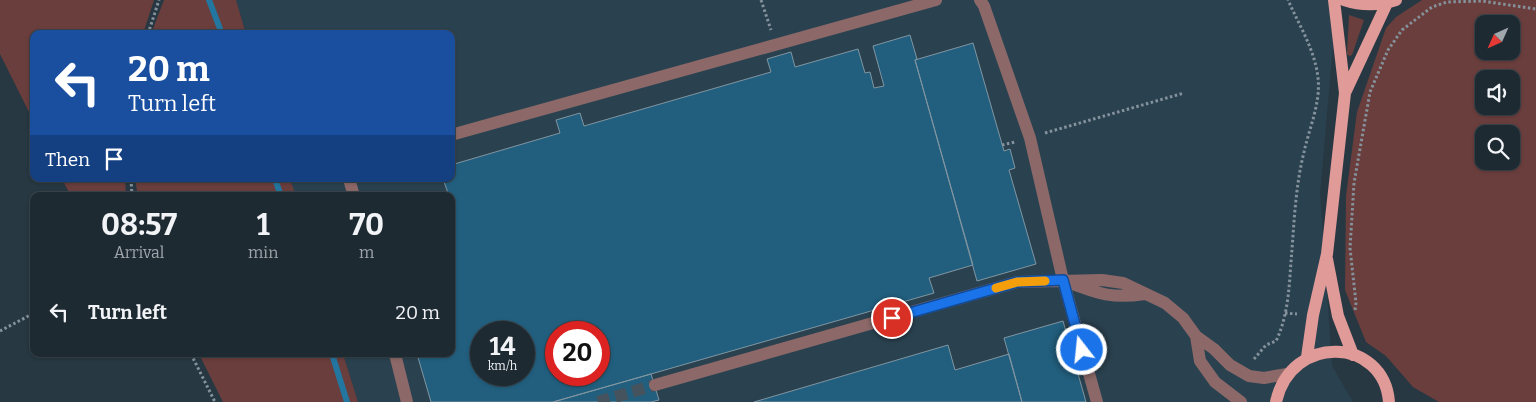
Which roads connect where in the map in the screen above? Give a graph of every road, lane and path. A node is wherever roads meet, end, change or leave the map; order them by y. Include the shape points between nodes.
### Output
1 (159, 0) edge
2 (761, 0) edge
3 (936, 0) edge
4 (980, 0) edge
5 (1288, 0) edge
6 (1334, 0) edge
7 (1344, 0) edge
8 (1391, 2) edge
9 (1536, 9) edge
10 (149, 30) edge
11 (771, 30) dead end
12 (1345, 93) junction
13 (1184, 94) dead end
14 (455, 134) edge
15 (1043, 134) dead end
16 (1326, 254) junction
17 (1063, 280) junction
18 (1285, 313) junction
19 (30, 315) edge
20 (1313, 315) junction
21 (1338, 316) junction
22 (0, 330) edge
23 (1196, 336) junction
24 (1353, 355) junction
25 (192, 357) edge
26 (396, 357) edge
27 (1307, 357) junction
28 (1287, 374) junction
29 (1249, 376) junction
30 (655, 385) tunnel mouth
31 (1393, 401) edge
32 (215, 402) edge
33 (407, 402) edge
34 (1097, 402) edge
35 (1241, 402) edge
36 (1276, 402) edge

1 - 10 path
2 - 11 path
3 - 14 lane
4 - 17 lane via 1030,138
5 - 18 path via 1314,56 1319,79 1297,192
6 - 12 main road
7 - 8 main road via 1359,4
8 - 12 main road
9 - 21 path via 1482,1 1447,2 1432,7 1402,30 1388,50 1370,92 1354,183 1350,248 1356,303 1354,314
12 - 16 main road
13 - 15 path
16 - 20 main road
16 - 21 main road
17 - 23 lane via 1102,295 1120,298 1145,294 1171,308
17 - 30 lane via 1017,282
17 - 34 lane
18 - 20 path
18 - 29 path via 1276,341 1258,352
19 - 22 path
20 - 27 main road
21 - 24 main road
23 - 29 lane via 1230,365
23 - 35 lane via 1200,361 1215,382
24 - 27 main road via 1330,351
24 - 31 main road via 1380,376
25 - 32 path
26 - 33 lane
27 - 28 main road
28 - 29 lane via 1264,378
28 - 36 main road

